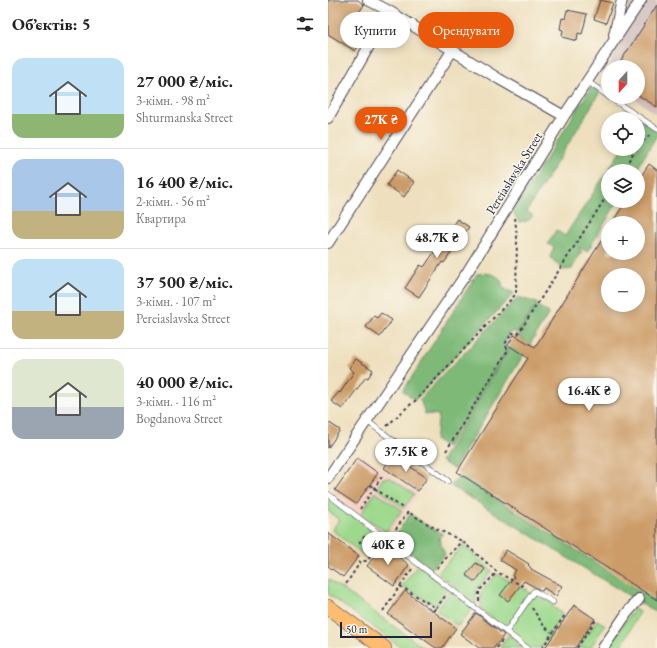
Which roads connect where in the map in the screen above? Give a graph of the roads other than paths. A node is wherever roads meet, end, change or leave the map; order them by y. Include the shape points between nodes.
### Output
1 (368, 0) edge
2 (622, 0) edge
3 (641, 0) edge
4 (389, 11) junction
5 (613, 42) junction
6 (452, 51) junction
7 (587, 82) junction
8 (601, 91) edge
9 (620, 104) edge
10 (564, 116) junction
11 (328, 118) edge
12 (656, 129) edge
13 (328, 243) edge
14 (367, 421) junction
15 (328, 478) edge
16 (448, 481) dead end
17 (328, 494) edge
18 (639, 599) dead end
19 (553, 602) dead end
20 (328, 607) edge
21 (506, 632) junction
22 (384, 648) edge
23 (527, 648) edge
24 (603, 648) edge

1 - 4 street
2 - 5 street
3 - 5 street, Pereiaslavska Street
4 - 6 street
4 - 11 street
5 - 7 street, Pereiaslavska Street
6 - 10 street
6 - 13 street
7 - 8 lane
7 - 10 street, Pereiaslavska Street
9 - 12 lane
10 - 14 street, Pereiaslavska Street via 468,271
14 - 15 street, Pereiaslavska Street
14 - 16 lane
17 - 21 lane
18 - 24 street
19 - 21 lane via 534,591
20 - 22 main road
21 - 23 lane

